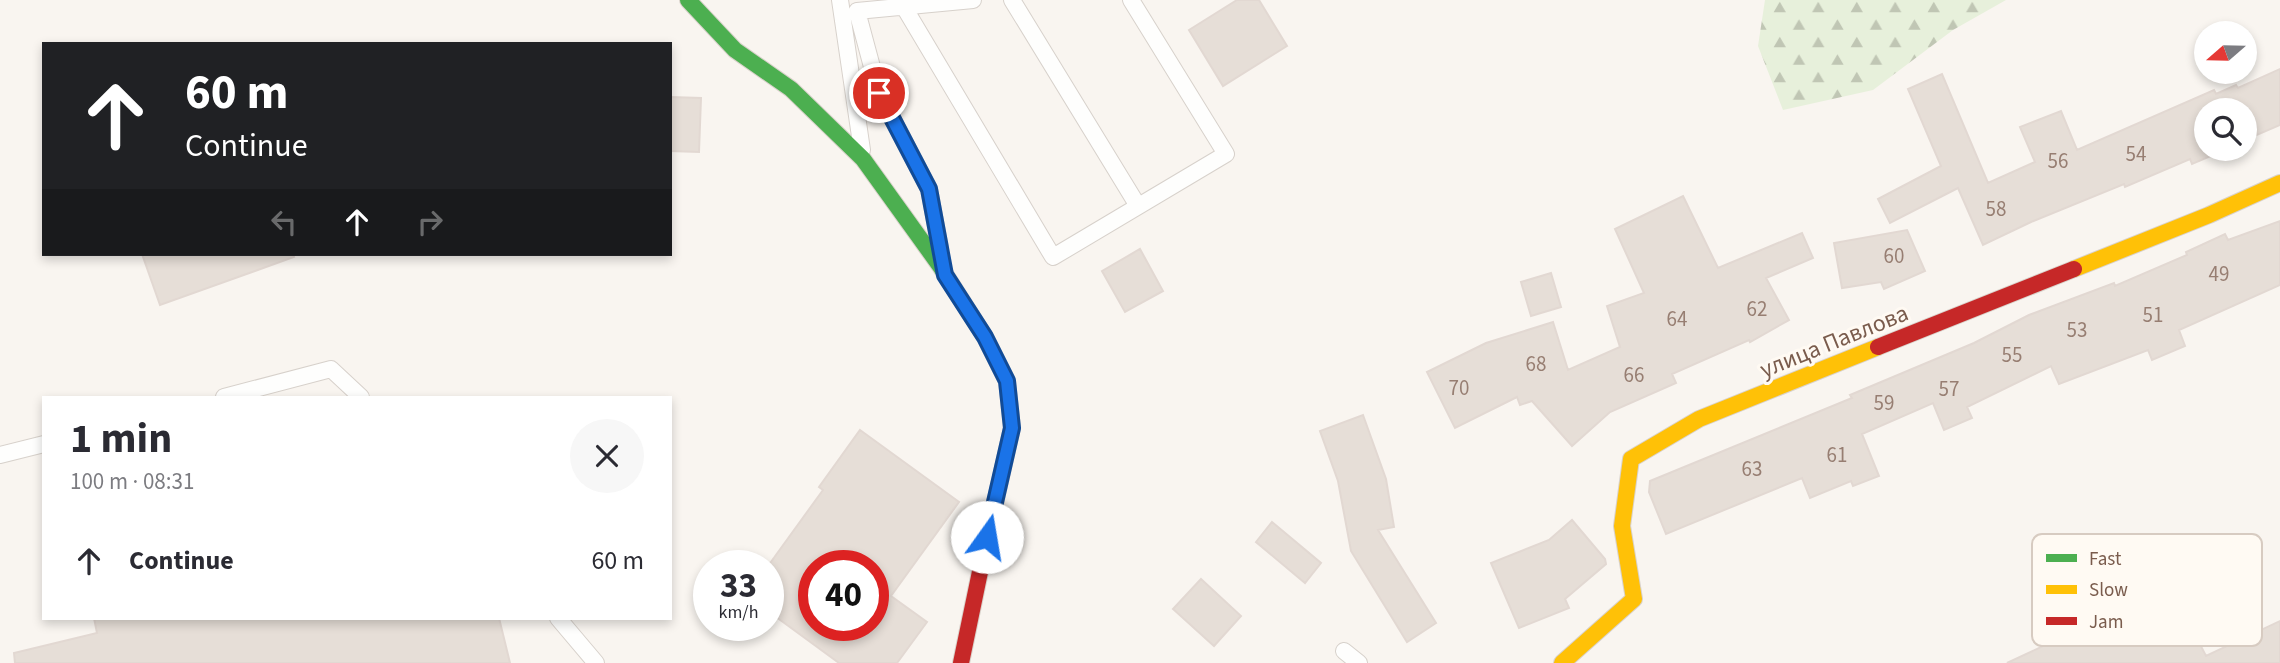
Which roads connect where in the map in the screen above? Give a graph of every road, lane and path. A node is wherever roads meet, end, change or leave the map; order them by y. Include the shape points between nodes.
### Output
1 (688, 0) edge
2 (973, 0) edge
3 (1012, 0) edge
4 (1131, 0) edge
5 (841, 4) edge
6 (904, 7) junction
7 (863, 159) junction
8 (2280, 183) edge
9 (1138, 206) junction
10 (945, 275) junction
11 (228, 396) edge
12 (360, 396) edge
13 (42, 444) edge
14 (0, 455) edge
15 (560, 620) edge
16 (1344, 651) dead end
17 (596, 663) edge
18 (961, 663) edge
19 (1359, 663) edge
20 (1562, 663) edge

1 - 7 street via 735,50 791,89
2 - 6 lane
3 - 9 lane
4 - 9 lane via 1226,154
5 - 7 lane
6 - 9 lane via 1053,257
6 - 10 lane via 858,11 879,93 929,189
7 - 10 street
8 - 20 street, улица Павлова via 1699,419 1631,459 1622,526 1634,599
10 - 18 street via 1007,381 1012,428
11 - 12 lane via 331,369
13 - 14 lane
15 - 17 lane
16 - 19 lane

